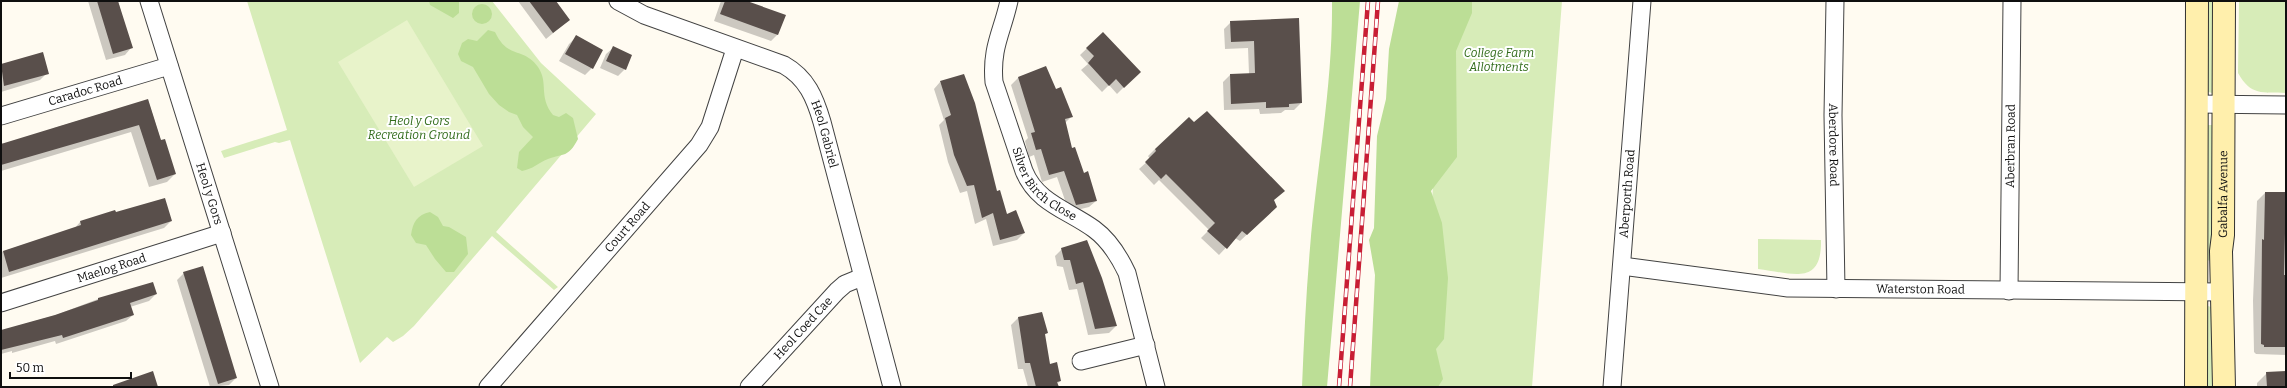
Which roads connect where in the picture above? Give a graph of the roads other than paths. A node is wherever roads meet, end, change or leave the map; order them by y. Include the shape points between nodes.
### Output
1 (149, 1) edge
2 (618, 1) edge
3 (1009, 1) edge
4 (1642, 1) edge
5 (1835, 1) edge
6 (2012, 1) edge
7 (2197, 1) edge
8 (2224, 1) edge
9 (647, 8) edge
10 (735, 49) junction
11 (169, 66) junction
12 (2196, 104) junction
13 (2223, 104) junction
14 (2286, 105) edge
15 (1, 116) edge
16 (222, 232) junction
17 (1622, 266) junction
18 (862, 277) junction
19 (1836, 289) junction
20 (2009, 291) junction
21 (2196, 292) junction
22 (2221, 292) junction
23 (1, 303) edge
24 (1146, 344) junction
25 (1081, 361) dead end
26 (270, 387) edge
27 (488, 387) edge
28 (749, 387) edge
29 (892, 387) edge
30 (1156, 387) edge
31 (1612, 387) edge
32 (2196, 387) edge
33 (2224, 387) edge

1 - 11 street, Heol y Gors
2 - 9 street, Heol Gabriel
3 - 24 street, Silver Birch Close via 995,44 994,82 1024,171 1028,181 1043,197 1095,229 1119,257 1127,273
4 - 17 street, Aberporth Road
5 - 19 street, Aberdore Road via 1833,116
6 - 20 street, Aberbran Road
7 - 12 street, Gabalfa Avenue
8 - 13 street, Gabalfa Avenue
9 - 10 street, Heol Gabriel
10 - 18 street, Heol Gabriel via 795,71 810,90 822,122
10 - 27 street, Court Road via 710,127 699,145
11 - 15 street, Caradoc Road
11 - 16 street, Heol y Gors
12 - 13 street
12 - 21 street, Gabalfa Avenue
13 - 14 street
13 - 22 street, Gabalfa Avenue
16 - 23 street, Maelog Road
16 - 26 street, Heol y Gors
17 - 19 street, Waterston Road via 1788,288
17 - 31 street, Aberporth Road
18 - 28 street, Heol Coed Cae via 845,284 837,291
18 - 29 street, Heol Gabriel
19 - 20 street, Waterston Road
20 - 21 street, Waterston Road
21 - 22 street, Waterston Road
21 - 32 street, Gabalfa Avenue
22 - 33 street, Gabalfa Avenue
24 - 25 street
24 - 30 street, Silver Birch Close

